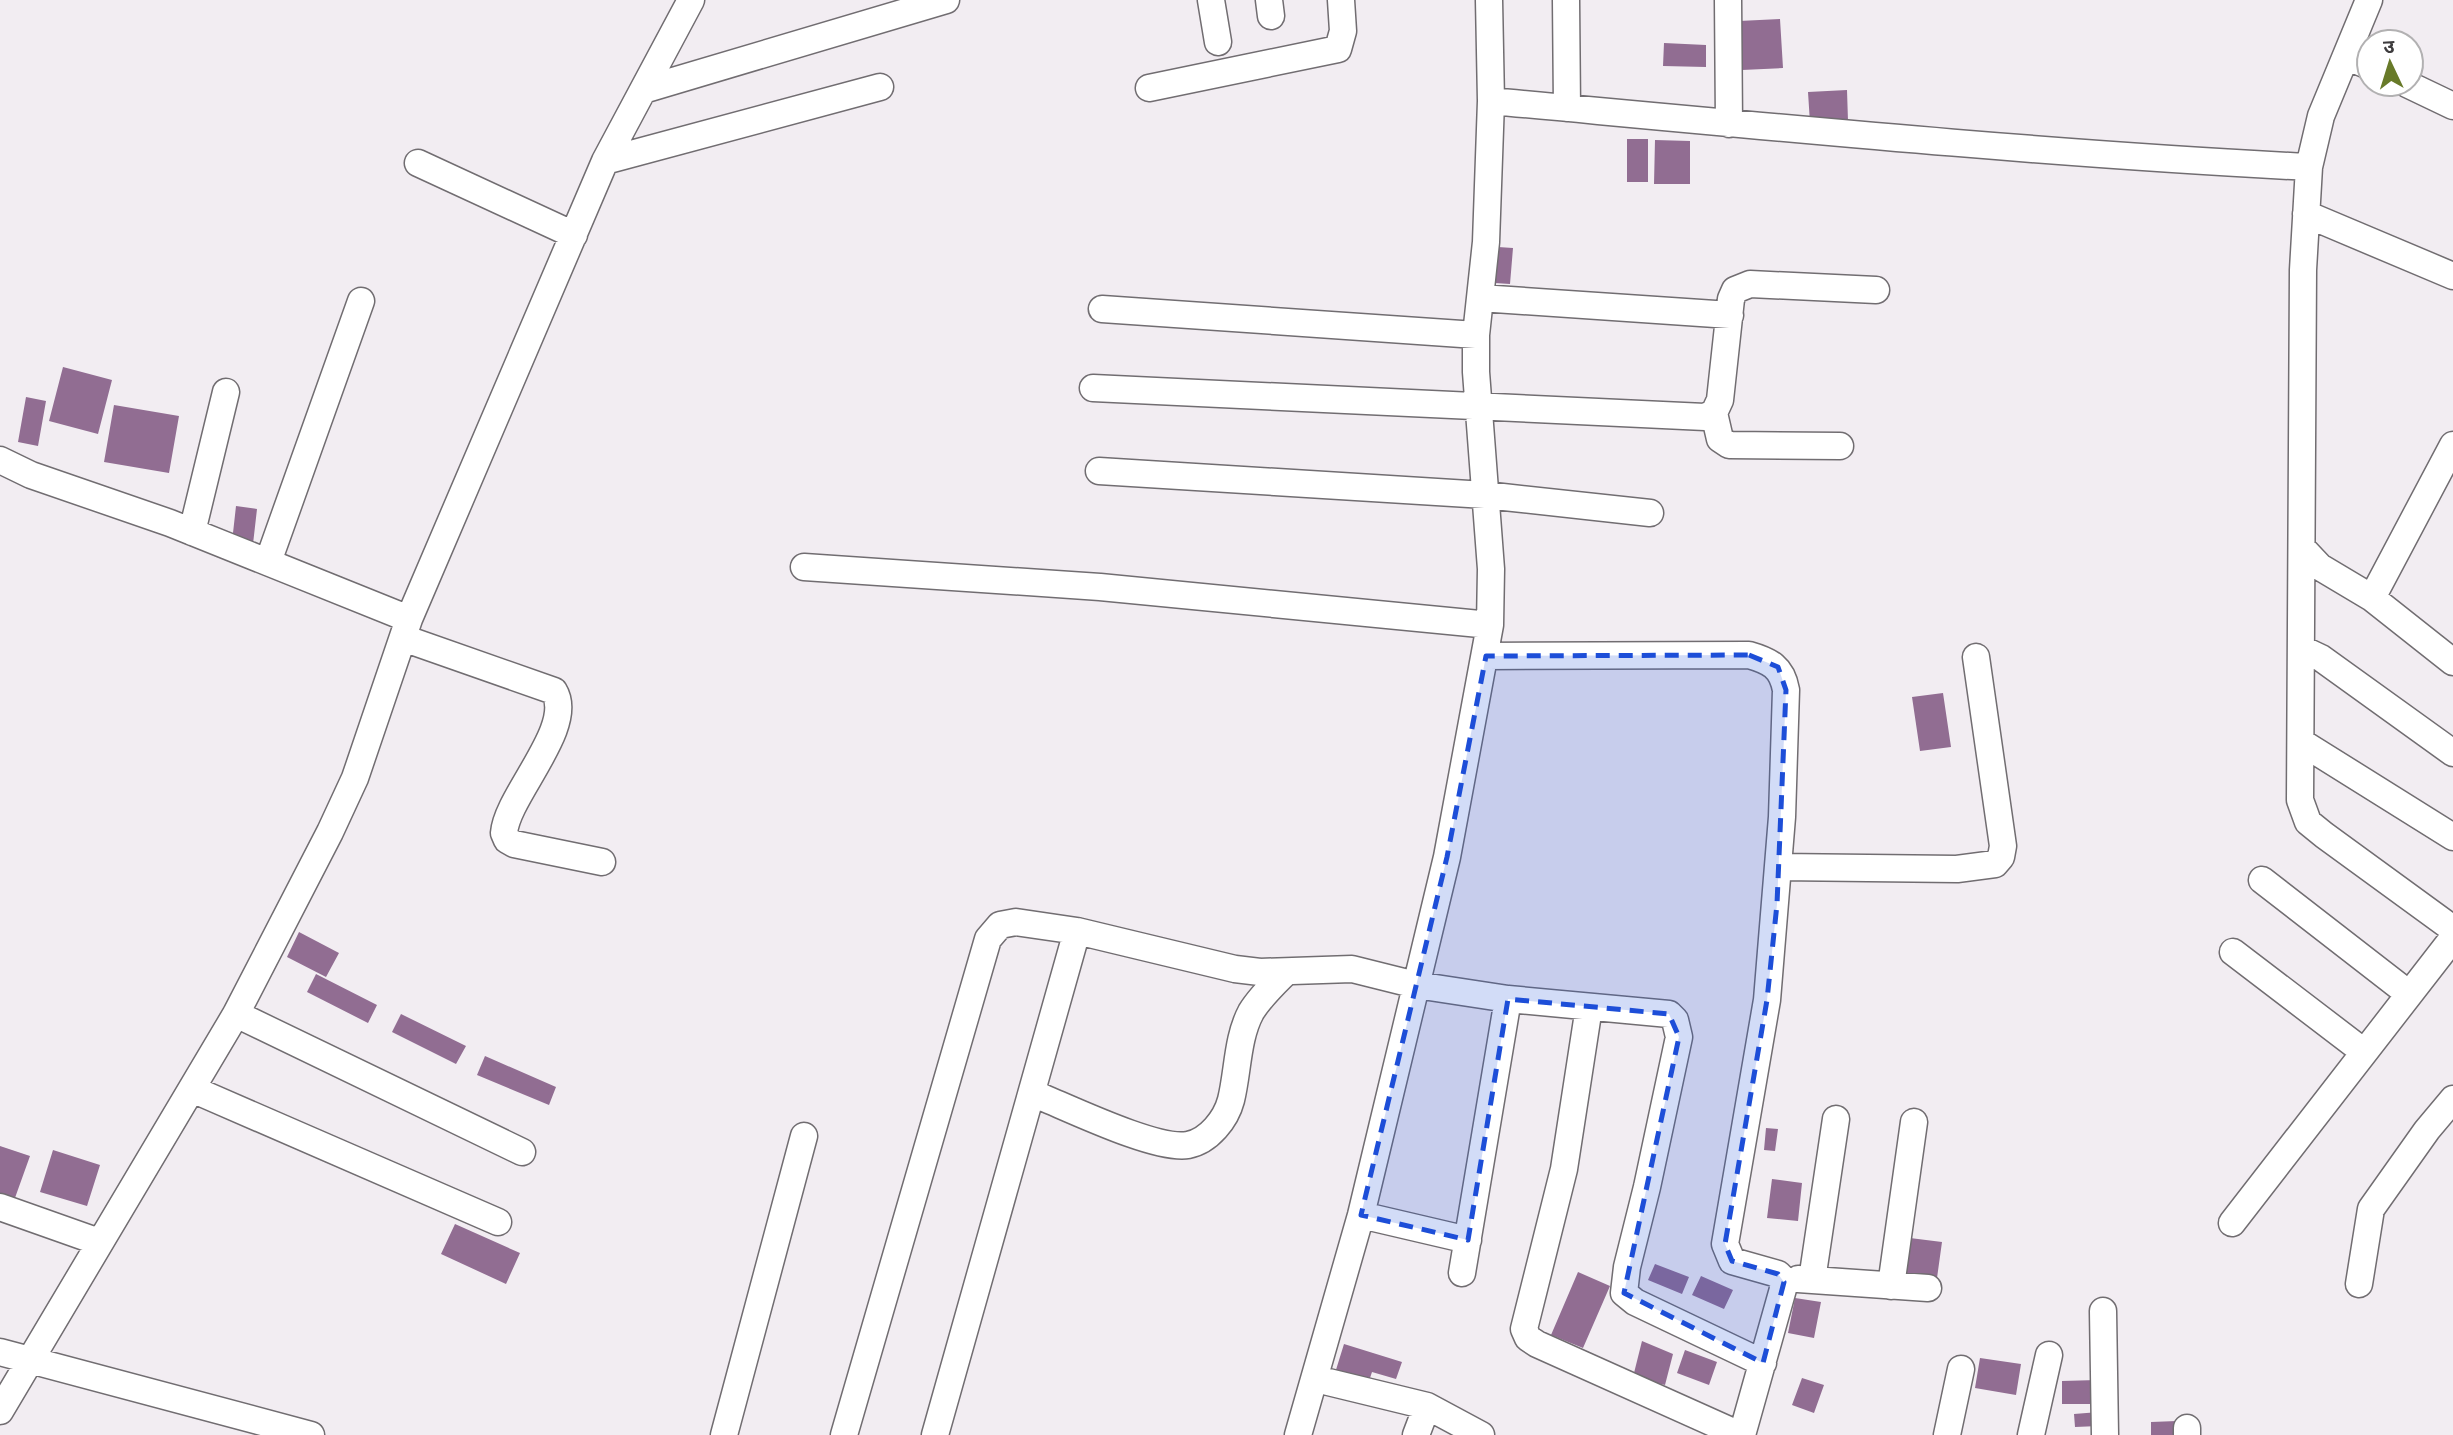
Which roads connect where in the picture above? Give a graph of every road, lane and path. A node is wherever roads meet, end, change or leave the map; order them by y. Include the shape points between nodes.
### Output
1 (691, 0) edge
2 (946, 0) edge
3 (1211, 0) edge
4 (1341, 0) edge
5 (1489, 0) edge
6 (1566, 0) edge
7 (1728, 0) edge
8 (2369, 0) edge
9 (2363, 28) edge
10 (1218, 42) dead end
11 (2355, 64) edge
12 (880, 87) dead end
13 (1149, 88) dead end
14 (643, 90) junction
15 (2425, 93) edge
16 (1491, 101) junction
17 (2453, 106) edge
18 (1567, 108) junction
19 (1729, 124) junction
20 (605, 161) junction
21 (418, 163) dead end
22 (2309, 167) junction
23 (2306, 214) junction
24 (574, 235) junction
25 (2450, 269) edge
26 (1876, 290) dead end
27 (1480, 298) junction
28 (360, 301) dead end
29 (1102, 309) dead end
30 (1730, 315) junction
31 (1476, 335) junction
32 (1093, 388) dead end
33 (226, 392) dead end
34 (1478, 408) junction
35 (1714, 413) junction
36 (2453, 445) edge
37 (1840, 446) dead end
38 (2, 467) edge
39 (1099, 471) dead end
40 (1485, 495) junction
41 (1650, 513) dead end
42 (192, 531) junction
43 (2303, 549) junction
44 (268, 562) junction
45 (804, 568) dead end
46 (2372, 598) junction
47 (1490, 625) junction
48 (406, 629) junction
49 (2302, 649) junction
50 (1486, 656) junction
51 (1976, 657) dead end
52 (2453, 662) edge
53 (2301, 742) junction
54 (2453, 753) edge
55 (2453, 837) edge
56 (602, 862) dead end
57 (1779, 867) junction
58 (2262, 880) dead end
59 (2453, 929) edge
60 (1077, 931) junction
61 (2453, 938) edge
62 (2233, 952) dead end
63 (1286, 972) junction
64 (1416, 985) junction
65 (2409, 994) junction
66 (1508, 999) junction
67 (1589, 1007) junction
68 (236, 1014) junction
69 (2364, 1052) junction
70 (192, 1089) junction
71 (1032, 1093) junction
72 (2453, 1100) edge
73 (1836, 1119) dead end
74 (1914, 1122) dead end
75 (804, 1136) dead end
76 (522, 1152) dead end
77 (0, 1207) edge
78 (1361, 1215) junction
79 (498, 1222) dead end
80 (2232, 1223) dead end
81 (1468, 1240) junction
82 (99, 1242) junction
83 (1462, 1273) dead end
84 (1782, 1278) junction
85 (1812, 1280) junction
86 (2359, 1284) dead end
87 (1891, 1286) junction
88 (1928, 1288) dead end
89 (2103, 1311) dead end
90 (0, 1352) edge
91 (2049, 1355) dead end
92 (29, 1361) junction
93 (1763, 1363) junction
94 (1961, 1369) dead end
95 (1316, 1379) junction
96 (1427, 1406) junction
97 (0, 1411) edge
98 (311, 1435) edge
99 (724, 1435) edge
100 (844, 1435) edge
101 (935, 1435) edge
102 (1298, 1435) edge
103 (1416, 1435) edge
104 (1481, 1435) edge
105 (1741, 1435) edge
106 (1947, 1435) edge
107 (2031, 1435) edge
108 (2105, 1435) edge

1 - 14 street
2 - 14 street
3 - 10 street
4 - 13 street via 1342,43 1333,52
5 - 16 street
6 - 18 street
7 - 19 street
8 - 9 street
11 - 22 street via 2321,116
12 - 20 street
14 - 20 street
15 - 17 street
16 - 18 street
16 - 27 street
18 - 19 street
19 - 22 street
20 - 24 street
21 - 24 street
22 - 23 street
23 - 25 street
23 - 43 street
24 - 48 street
26 - 30 street via 1750,284 1735,290
27 - 30 street
27 - 31 street
28 - 44 street
29 - 31 street
30 - 35 street via 1720,400
31 - 34 street
32 - 34 street
33 - 42 street
34 - 35 street via 1692,418
34 - 40 street
35 - 37 street via 1720,439 1729,445
36 - 46 street
38 - 42 street
39 - 40 street
40 - 41 street
40 - 47 street
42 - 44 street
43 - 46 street via 2320,567
43 - 49 street
44 - 48 street
45 - 47 street via 1100,587
46 - 52 street
47 - 50 street
48 - 56 street via 554,691 559,698 557,721 504,833 514,844
48 - 68 street via 355,778
49 - 53 street
49 - 54 street
50 - 57 street via 1749,655 1778,667 1786,690
50 - 64 street via 1460,798
51 - 57 street via 2003,846 1995,864 1958,869
53 - 55 street
53 - 59 street via 2300,800 2308,822
57 - 84 street via 1767,1000 1725,1244 1732,1261
58 - 65 street
60 - 63 street via 1235,969
60 - 71 street
60 - 100 street via 1008,922 995,928 988,939
61 - 65 street
62 - 69 street
63 - 64 street via 1352,969
63 - 71 street via 1251,1013 1230,1103 1223,1119 1202,1139 1189,1145 1154,1141
64 - 66 street
64 - 78 street
65 - 69 street
66 - 67 street
66 - 81 street
67 - 93 street via 1659,1011 1669,1014 1678,1029 1625,1293 1635,1302
67 - 105 street via 1564,1169 1524,1329 1537,1344
68 - 70 street
68 - 76 street
69 - 80 street
70 - 79 street
70 - 82 street
71 - 101 street
72 - 86 street via 2371,1209
73 - 85 street
74 - 87 street
75 - 99 street
77 - 82 street
78 - 81 street
78 - 95 street
81 - 83 street
82 - 92 street
84 - 85 street
84 - 93 street via 1782,1296
85 - 87 street
87 - 88 street
89 - 108 street
90 - 92 street
91 - 107 street
92 - 97 street
92 - 98 street
93 - 105 street
94 - 106 street
95 - 96 street
95 - 102 street
96 - 103 street
96 - 104 street

